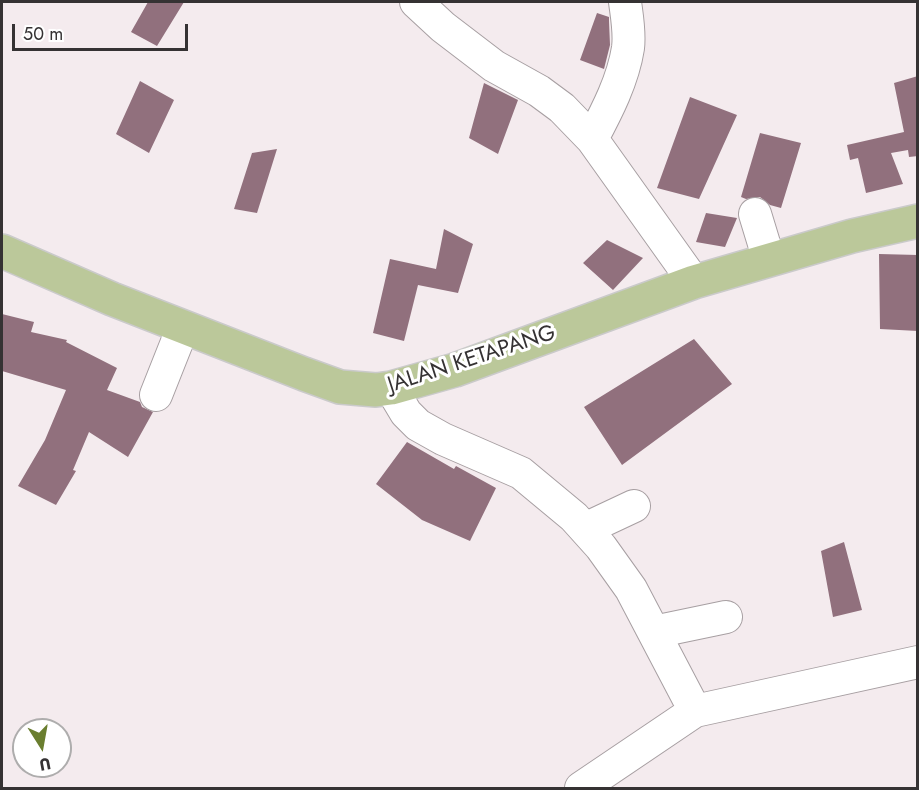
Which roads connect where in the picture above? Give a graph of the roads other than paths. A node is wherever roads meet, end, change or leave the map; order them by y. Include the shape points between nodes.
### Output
1 (416, 2) edge
2 (625, 2) edge
3 (592, 139) junction
4 (755, 214) dead end
5 (918, 221) edge
6 (2, 251) edge
7 (770, 260) junction
8 (694, 282) junction
9 (183, 327) junction
10 (391, 388) junction
11 (156, 394) dead end
12 (634, 506) dead end
13 (585, 530) junction
14 (726, 617) dead end
15 (654, 632) junction
16 (918, 662) edge
17 (695, 711) junction
18 (581, 789) edge

1 - 3 street via 494,66 539,90
2 - 3 street via 628,48 612,101
3 - 8 street
4 - 7 street
5 - 7 main road, JALAN KETAPANG
6 - 9 main road, JALAN KETAPANG
7 - 8 main road, JALAN KETAPANG
8 - 10 main road, JALAN KETAPANG via 455,370
9 - 10 main road, JALAN KETAPANG via 340,387
9 - 11 street
10 - 13 street via 418,425 521,473
12 - 13 street
13 - 15 street via 631,589
14 - 15 street
15 - 17 street
16 - 17 street
17 - 18 street

